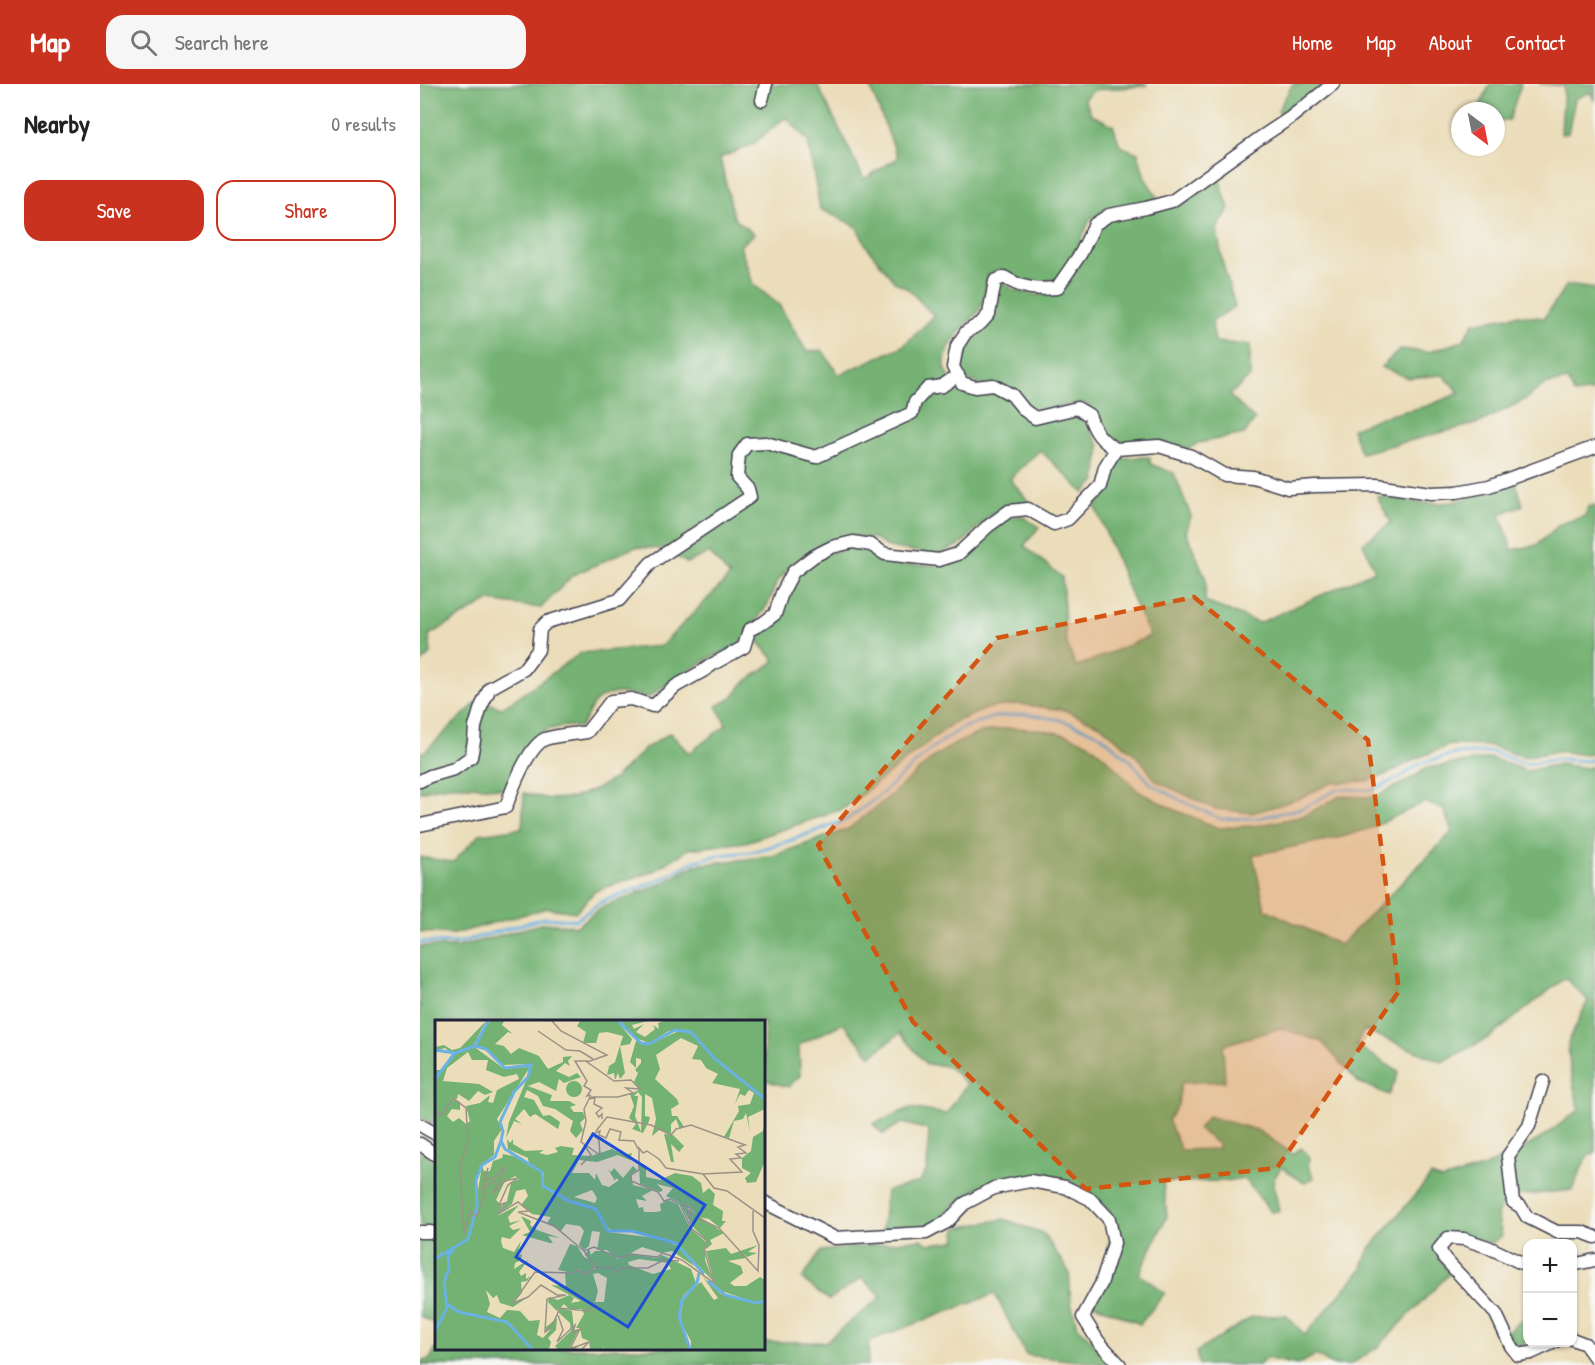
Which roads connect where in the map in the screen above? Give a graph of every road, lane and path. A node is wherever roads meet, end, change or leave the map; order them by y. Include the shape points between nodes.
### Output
1 (766, 84) edge
2 (1333, 84) edge
3 (762, 100) dead end
4 (958, 375) junction
5 (1595, 447) edge
6 (1116, 449) junction
7 (420, 780) edge
8 (420, 825) edge
9 (1543, 1081) dead end
10 (420, 1125) edge
11 (435, 1133) edge
12 (420, 1144) edge
13 (435, 1154) edge
14 (765, 1203) edge
15 (420, 1232) edge
16 (435, 1234) edge
17 (1595, 1237) edge
18 (1595, 1260) edge
19 (1523, 1264) edge
20 (1577, 1264) edge
21 (1577, 1340) edge
22 (1544, 1347) edge
23 (1595, 1358) edge
24 (1120, 1365) edge

1 - 3 street
2 - 4 street via 1172,201 1109,216 1095,224 1057,288 1041,290 1016,285 1004,277 995,281 989,314 966,332 957,346 953,367
4 - 6 street via 962,383 975,387 993,385 1012,395 1035,418 1077,408 1089,415 1104,442
4 - 7 street via 942,386 928,388 915,402 912,412 816,457 766,443 747,444 739,455 737,477 750,496 651,563 619,600 547,622 540,629 538,650 524,669 490,688 475,727 471,758 454,769
5 - 6 street via 1489,486 1431,493 1377,485 1288,488 1253,477 1224,475 1191,456 1159,446
6 - 8 street via 1100,486 1068,519 1054,524 1028,509 1009,511 958,554 939,560 885,554 872,545 853,542 814,556 793,572 776,614 749,630 744,647 676,686 653,706 631,699 610,701 587,732 546,739 534,747 506,807
9 - 17 street via 1529,1126 1508,1156 1513,1202 1527,1217 1557,1232 1582,1232
10 - 11 street
12 - 13 street
14 - 24 street via 835,1238 926,1233 947,1222 964,1204 994,1188 1030,1181 1065,1186 1090,1198 1109,1219 1114,1244 1101,1284 1083,1317
15 - 16 street
18 - 20 street
19 - 22 street via 1464,1239 1448,1238 1439,1248 1496,1314 1518,1355
21 - 23 street via 1586,1344

